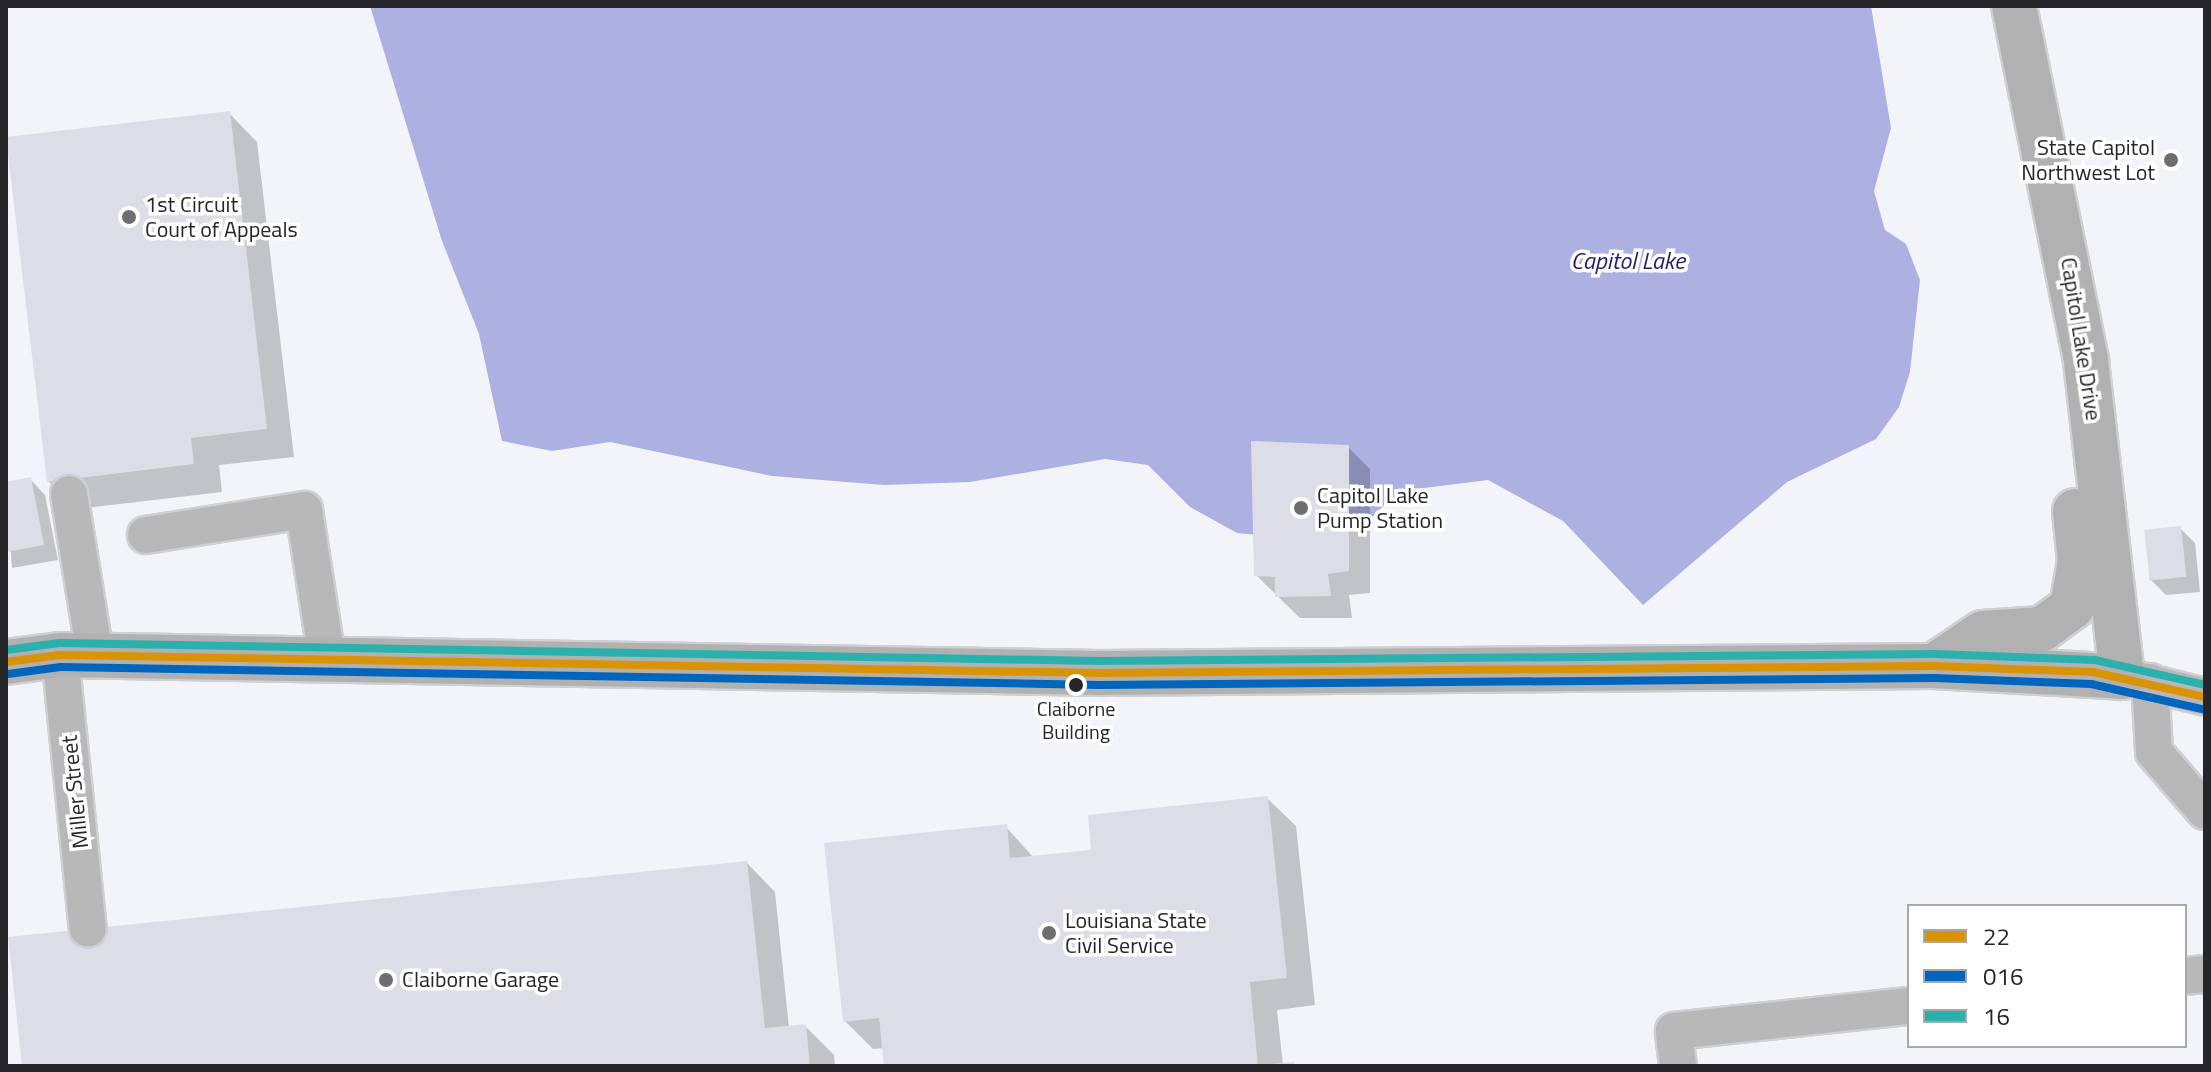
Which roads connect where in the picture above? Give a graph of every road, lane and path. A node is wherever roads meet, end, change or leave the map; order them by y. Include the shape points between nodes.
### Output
1 (2014, 6) edge
2 (2096, 444) junction
3 (69, 494) dead end
4 (146, 535) dead end
5 (78, 655) junction
6 (327, 659) junction
7 (6, 662) edge
8 (1934, 666) junction
9 (2136, 679) junction
10 (2205, 697) edge
11 (2205, 811) edge
12 (88, 929) dead end
13 (1907, 1006) edge
14 (1678, 1066) edge

1 - 2 main road, Capitol Lake Drive via 2064,228
2 - 8 main road via 2072,482 2080,561 2072,607 2042,629 1983,633
2 - 9 main road, Capitol Lake Drive
3 - 5 street, Miller Street
4 - 6 street via 304,510
5 - 6 main road
5 - 7 main road
5 - 12 street, Miller Street
6 - 8 main road via 1099,673
8 - 9 main road
9 - 10 street
9 - 11 street via 2154,752
13 - 14 street via 1674,1031

